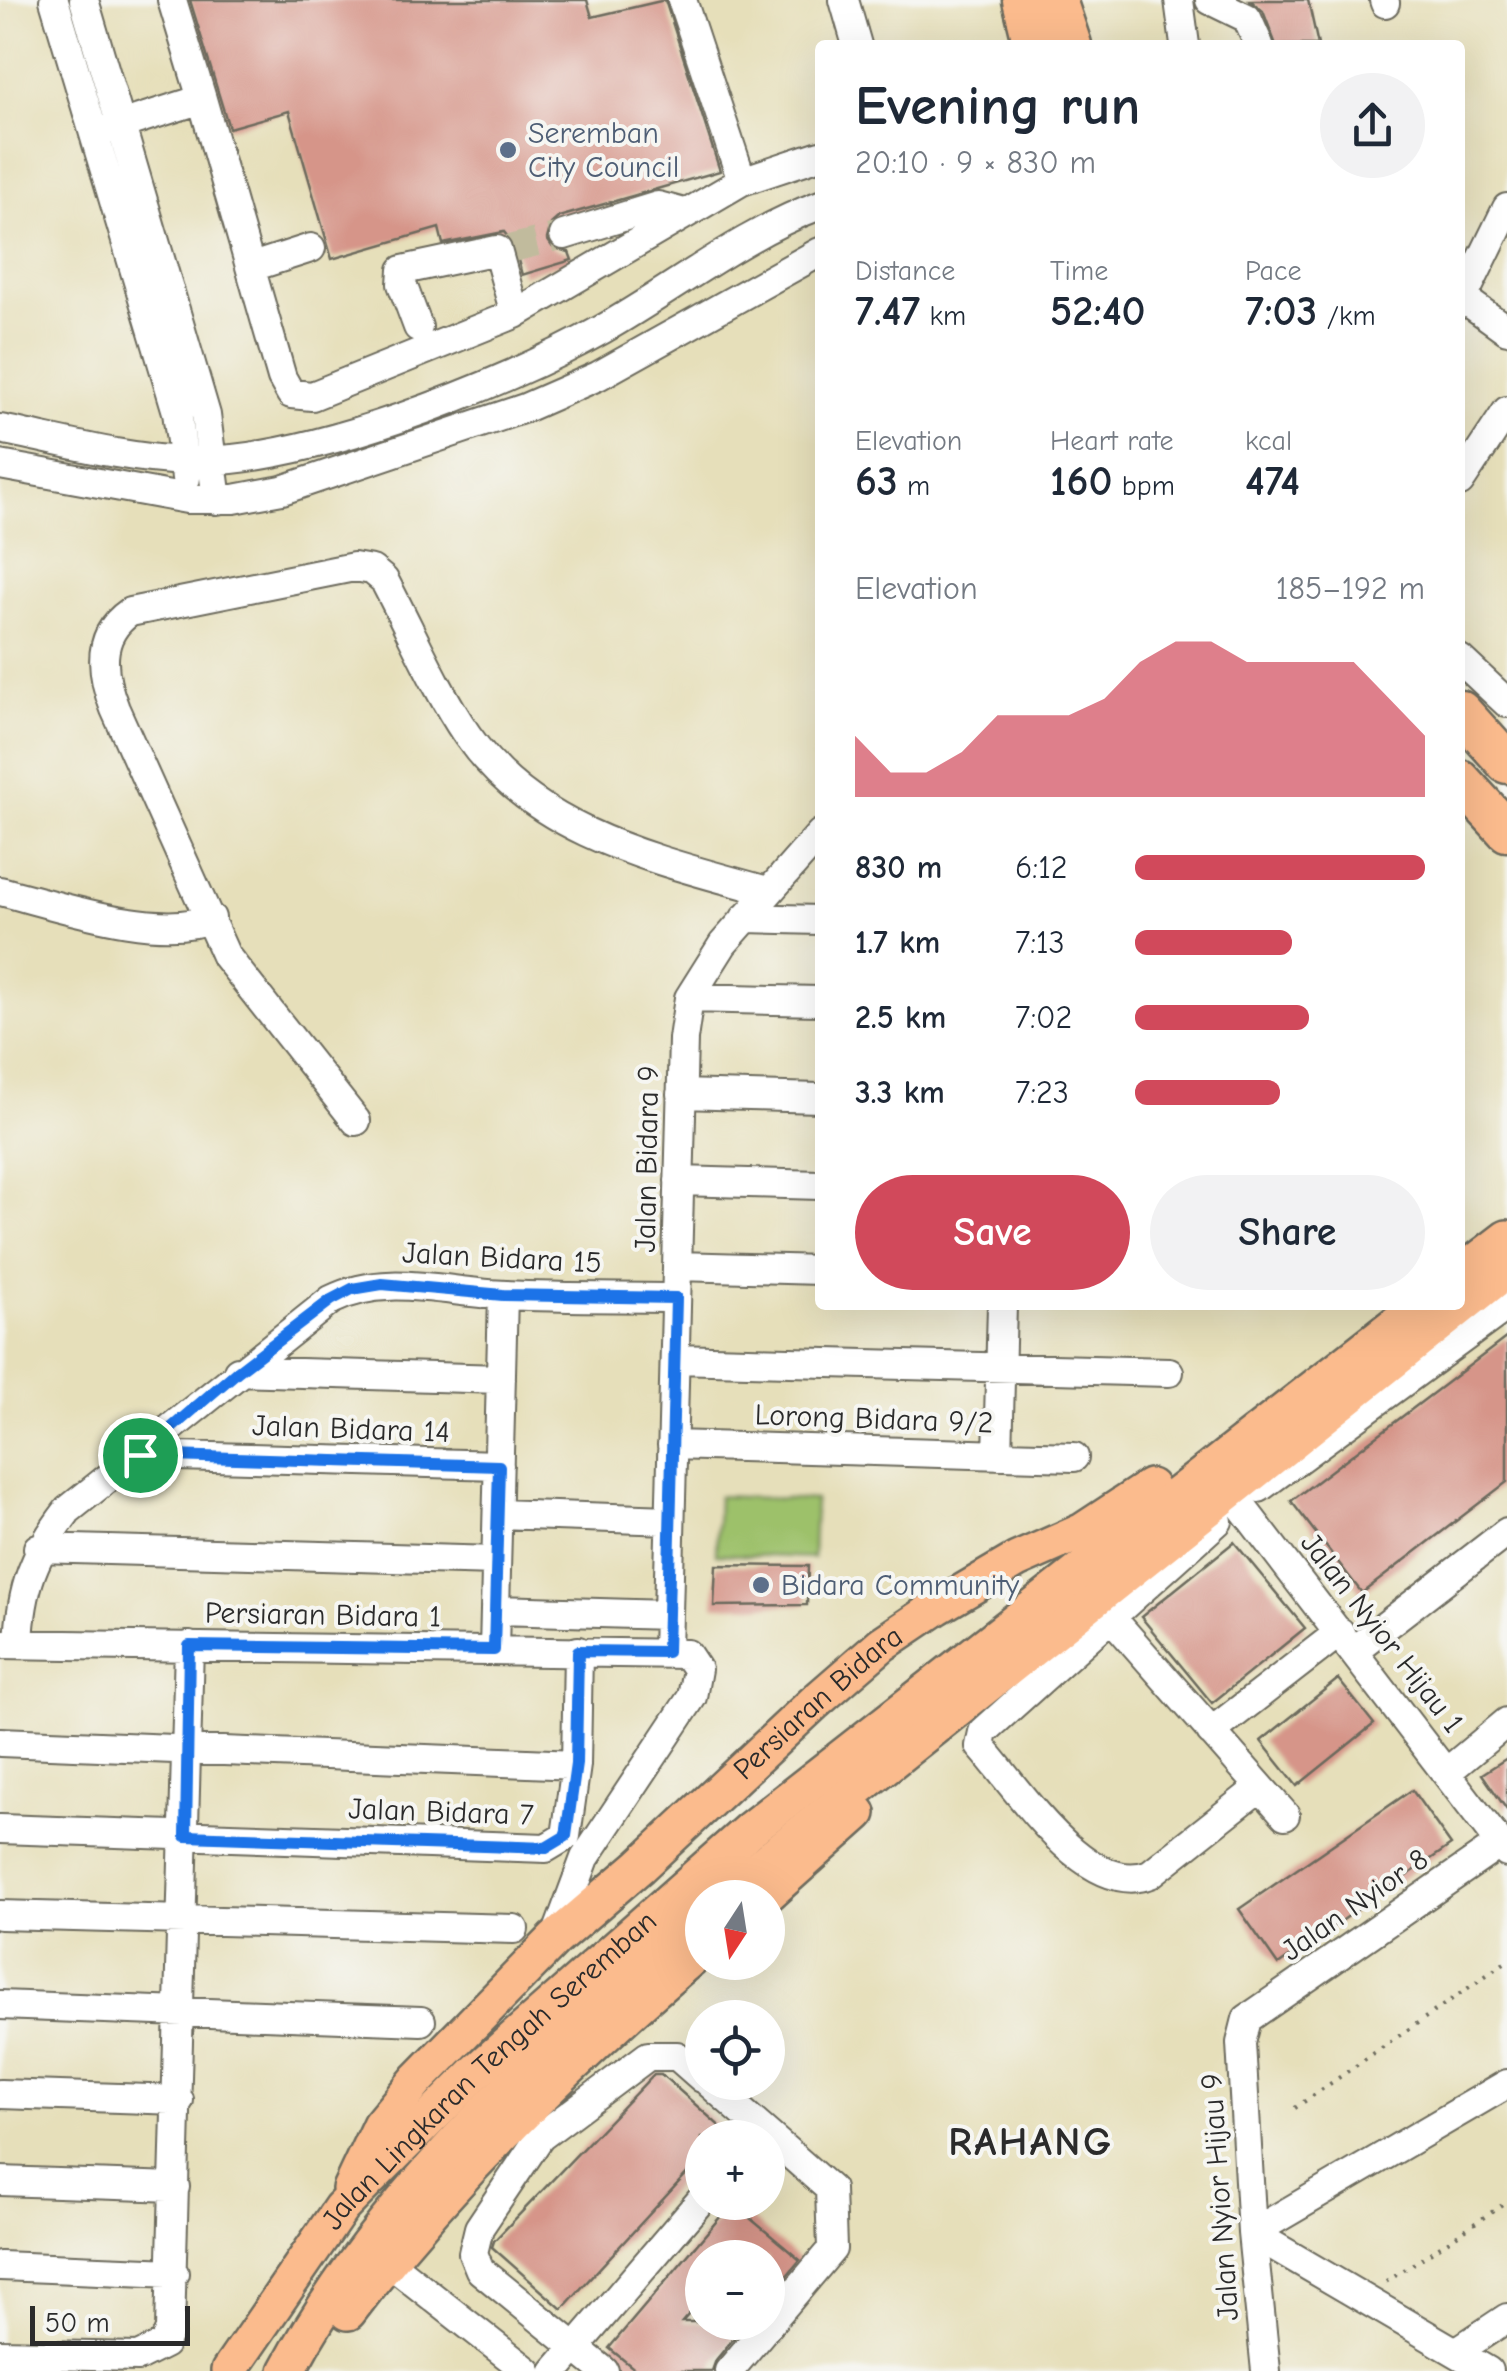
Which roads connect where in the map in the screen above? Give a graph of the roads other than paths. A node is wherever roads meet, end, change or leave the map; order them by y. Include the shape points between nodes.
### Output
1 (54, 0) edge
2 (84, 0) edge
3 (172, 0) edge
4 (682, 0) edge
5 (844, 0) edge
6 (1020, 0) edge
7 (1056, 0) edge
8 (1179, 0) edge
9 (1210, 0) edge
10 (855, 40) edge
11 (1013, 40) edge
12 (1032, 40) edge
13 (1069, 40) edge
14 (1185, 40) edge
15 (1257, 40) edge
16 (202, 99) junction
17 (108, 130) junction
18 (815, 157) edge
19 (742, 181) junction
20 (815, 207) edge
21 (1507, 208) edge
22 (684, 213) junction
23 (564, 234) tunnel mouth
24 (311, 248) dead end
25 (815, 255) edge
26 (252, 267) junction
27 (1465, 292) edge
28 (1465, 303) edge
29 (515, 314) junction
30 (418, 326) dead end
31 (1507, 330) edge
32 (1507, 411) edge
33 (178, 418) junction
34 (208, 422) junction
35 (0, 430) edge
36 (263, 454) junction
37 (140, 456) junction
38 (185, 461) junction
39 (214, 461) junction
40 (0, 465) edge
41 (1465, 474) edge
42 (187, 499) junction
43 (216, 500) junction
44 (1465, 663) edge
45 (1507, 703) edge
46 (1465, 717) edge
47 (1507, 763) edge
48 (1465, 785) edge
49 (1507, 830) edge
50 (815, 839) edge
51 (0, 891) edge
52 (766, 891) junction
53 (211, 918) junction
54 (745, 918) junction
55 (815, 920) edge
56 (689, 998) junction
57 (815, 1002) edge
58 (681, 1094) junction
59 (815, 1098) edge
60 (356, 1121) dead end
61 (679, 1182) junction
62 (815, 1186) edge
63 (1507, 1215) edge
64 (1507, 1238) edge
65 (1465, 1247) edge
66 (677, 1266) junction
67 (815, 1270) edge
68 (1465, 1270) edge
69 (1507, 1270) edge
70 (1507, 1286) edge
71 (503, 1295) junction
72 (676, 1298) junction
73 (1465, 1303) edge
74 (1507, 1306) edge
75 (1002, 1310) edge
76 (1382, 1310) edge
77 (1414, 1310) edge
78 (1457, 1310) edge
79 (675, 1358) junction
80 (1000, 1368) junction
81 (238, 1371) junction
82 (1169, 1372) dead end
83 (501, 1378) junction
84 (672, 1446) junction
85 (140, 1455) junction
86 (998, 1455) junction
87 (1074, 1457) dead end
88 (499, 1466) junction
89 (1239, 1503) junction
90 (498, 1514) junction
91 (670, 1520) junction
92 (1507, 1532) edge
93 (38, 1548) junction
94 (496, 1561) junction
95 (495, 1610) junction
96 (668, 1615) junction
97 (1109, 1615) junction
98 (1347, 1641) junction
99 (10, 1644) edge
100 (189, 1646) junction
101 (494, 1650) junction
102 (578, 1651) junction
103 (667, 1652) junction
104 (1507, 1722) edge
105 (1211, 1732) junction
106 (0, 1742) edge
107 (187, 1749) junction
108 (576, 1764) junction
109 (1448, 1771) junction
110 (1260, 1787) junction
111 (1285, 1815) dead end
112 (609, 1824) junction
113 (0, 1829) edge
114 (186, 1836) junction
115 (1504, 1848) edge
116 (640, 1866) junction
117 (741, 1880) edge
118 (783, 1880) edge
119 (0, 1915) edge
120 (184, 1922) junction
121 (685, 1928) edge
122 (514, 1929) dead end
123 (555, 1939) junction
124 (685, 1964) edge
125 (0, 2005) edge
126 (180, 2010) junction
127 (1247, 2019) joint
128 (421, 2021) dead end
129 (685, 2063) edge
130 (1507, 2084) edge
131 (0, 2094) edge
132 (179, 2100) junction
133 (726, 2100) edge
134 (745, 2120) edge
135 (785, 2154) edge
136 (0, 2181) edge
137 (175, 2186) junction
138 (340, 2208) junction
139 (685, 2220) edge
140 (1252, 2233) junction
141 (387, 2261) junction
142 (0, 2266) edge
143 (174, 2273) junction
144 (1507, 2318) edge
145 (577, 2351) junction
146 (1456, 2352) junction
147 (0, 2354) edge
148 (1273, 2367) edge
149 (229, 2371) edge
150 (287, 2371) edge
151 (303, 2371) edge
152 (527, 2371) edge
153 (555, 2371) edge
154 (604, 2371) edge
155 (729, 2371) edge
156 (1488, 2371) edge

1 - 17 street
2 - 17 street
3 - 16 street
4 - 19 street
5 - 10 street
6 - 11 highway
6 - 12 highway
7 - 13 highway
8 - 14 street
9 - 15 street via 1247,18
16 - 17 street
16 - 26 street
17 - 33 street
17 - 34 street
18 - 19 street
19 - 22 street
20 - 36 street via 748,239 560,353 317,443
21 - 27 street
22 - 23 street via 658,206
22 - 29 street
24 - 26 street
25 - 43 street via 638,355 525,408 282,490
26 - 29 street via 290,394 312,396
28 - 31 street
29 - 30 street via 503,249 403,270
32 - 41 street
33 - 37 street via 174,430
33 - 38 street
34 - 36 street via 230,441
34 - 39 street
35 - 37 street
36 - 39 street
37 - 38 street
38 - 39 street
38 - 42 street
39 - 43 street
40 - 42 street
42 - 43 street
44 - 45 street
46 - 47 highway
48 - 49 highway
50 - 52 street
51 - 53 street via 156,924
52 - 53 street via 631,853 558,818 518,789 467,735 384,580 354,568 130,612 110,630 105,684
52 - 54 street
53 - 60 street via 239,978
54 - 55 street
54 - 56 street
56 - 57 street
56 - 58 street, Jalan Bidara 9
58 - 59 street
58 - 61 street, Jalan Bidara 9
61 - 62 street
61 - 66 street, Jalan Bidara 9
63 - 65 main road
64 - 68 main road
66 - 67 street
66 - 72 street, Jalan Bidara 9
69 - 73 main road
70 - 118 main road via 962,1720
71 - 72 street, Jalan Bidara 15
71 - 81 street, Jalan Bidara 15 via 382,1284 352,1289
71 - 83 street
72 - 79 street, Jalan Bidara 9
74 - 89 street
75 - 80 street
76 - 116 main road, Persiaran Bidara via 1153,1485 882,1644
77 - 138 main road, Jalan Lingkaran Tengah Seremban via 748,1830 476,2072
78 - 117 main road
79 - 80 street
79 - 84 street, Jalan Bidara 9
80 - 82 street
80 - 86 street
81 - 83 street
81 - 85 street, Jalan Bidara 15
83 - 88 street
84 - 86 street, Lorong Bidara 9/2
84 - 91 street, Jalan Bidara 9
85 - 88 street, Jalan Bidara 14
85 - 93 street, Jalan Bidara 15 via 68,1510
86 - 87 street, Lorong Bidara 9/2
88 - 90 street
89 - 97 street
89 - 98 street, Jalan Nyior Hijau 1
90 - 91 street
90 - 94 street
91 - 96 street, Jalan Bidara 9
92 - 98 street
93 - 94 street
93 - 99 street, Jalan Bidara 15
94 - 95 street
95 - 96 street
95 - 101 street
96 - 103 street, Jalan Bidara 9
97 - 105 street
97 - 110 street via 979,1739 980,1746 1085,1864 1119,1879 1150,1874
98 - 105 street
98 - 109 street, Jalan Nyior Hijau 1
99 - 100 street, Persiaran Bidara 1
100 - 101 street, Persiaran Bidara 1
100 - 107 street
101 - 102 street, Persiaran Bidara 1
102 - 103 street, Persiaran Bidara 1
102 - 108 street, Jalan Bidara 7
103 - 112 street via 687,1654 696,1669 692,1697
104 - 109 street
105 - 110 street
106 - 107 street
107 - 108 street
107 - 114 street
108 - 114 street, Jalan Bidara 7 via 566,1836 546,1848
109 - 115 street, Jalan Nyior Hijau 1
110 - 111 street
112 - 116 street via 604,1847 612,1860
112 - 123 street via 585,1858
113 - 114 street
114 - 120 street
115 - 127 street, Jalan Nyior 8
116 - 123 main road, Persiaran Bidara
119 - 120 street
120 - 122 street
120 - 126 street
121 - 150 main road, Jalan Lingkaran Tengah Seremban via 546,2050 448,2148 382,2222
123 - 138 main road, Persiaran Bidara via 380,2125
124 - 141 main road via 450,2185
125 - 126 street
126 - 128 street
126 - 132 street
127 - 140 street, Jalan Nyior Hijau 9 via 1242,2043
129 - 145 street via 677,2056 648,2056 540,2137 479,2228 473,2253 480,2270
130 - 140 street
131 - 132 street
132 - 137 street
133 - 134 street
135 - 155 street via 830,2189 832,2250
136 - 137 street
137 - 143 street
138 - 149 main road, Jalan Lingkaran Tengah Seremban
139 - 145 street
140 - 146 street
140 - 148 street, Jalan Nyior Hijau 9
141 - 151 main road
141 - 152 street
142 - 143 street
143 - 147 street via 164,2344 138,2356
144 - 146 street
145 - 153 street
145 - 154 street
146 - 156 street

